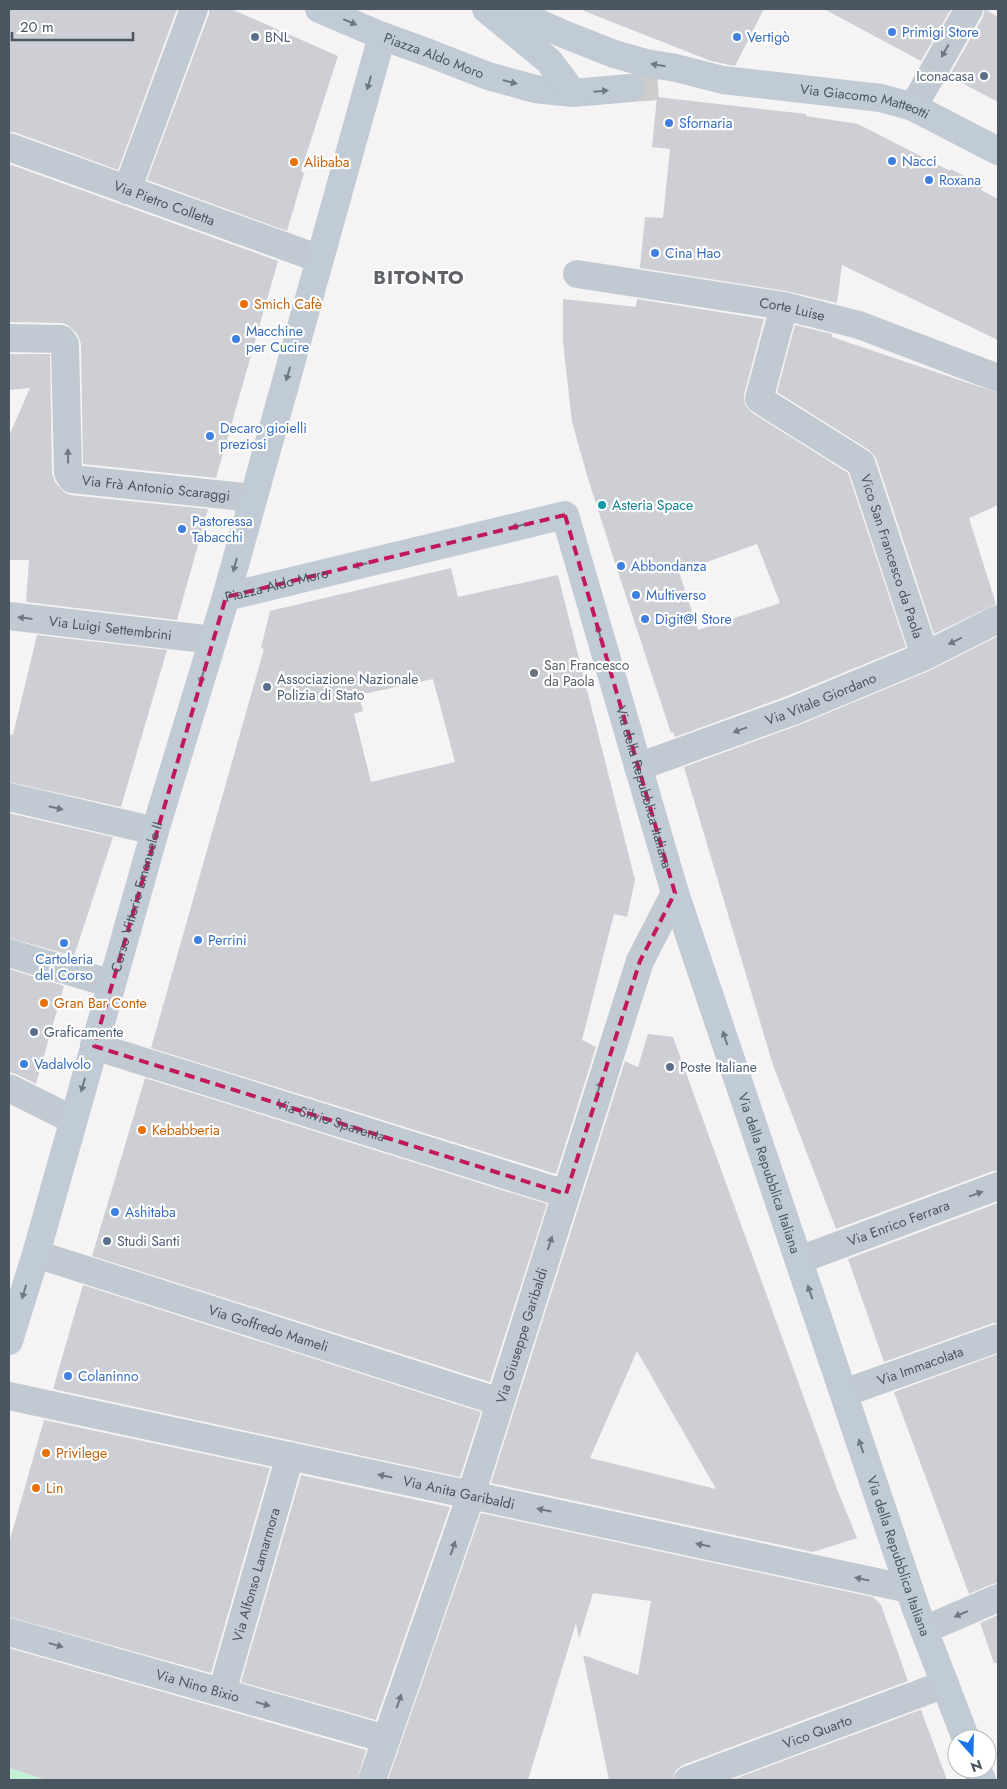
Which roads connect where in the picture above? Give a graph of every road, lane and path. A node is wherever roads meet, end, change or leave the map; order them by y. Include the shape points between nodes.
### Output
1 (194, 9) edge
2 (319, 9) edge
3 (486, 9) edge
4 (508, 9) edge
5 (969, 9) edge
6 (382, 36) junction
7 (723, 80) junction
8 (672, 85) tunnel mouth
9 (630, 88) tunnel mouth
10 (573, 93) junction
11 (913, 107) junction
12 (9, 147) edge
13 (998, 151) edge
14 (127, 190) junction
15 (320, 259) junction
16 (577, 274) dead end
17 (784, 306) junction
18 (9, 338) edge
19 (998, 378) edge
20 (254, 498) junction
21 (565, 515) joint
22 (226, 597) junction
23 (9, 616) edge
24 (998, 619) edge
25 (212, 640) junction
26 (925, 656) junction
27 (638, 766) junction
28 (9, 797) edge
29 (155, 831) junction
30 (676, 893) junction
31 (9, 953) edge
32 (112, 984) junction
33 (94, 1046) junction
34 (9, 1088) edge
35 (73, 1120) junction
36 (998, 1186) edge
37 (566, 1194) junction
38 (36, 1254) junction
39 (799, 1260) junction
40 (998, 1338) edge
41 (9, 1341) edge
42 (844, 1393) junction
43 (9, 1396) edge
44 (500, 1402) junction
45 (290, 1456) junction
46 (471, 1495) junction
47 (910, 1589) junction
48 (998, 1598) edge
49 (924, 1630) junction
50 (9, 1632) edge
51 (945, 1684) junction
52 (222, 1692) junction
53 (962, 1729) edge
54 (386, 1739) junction
55 (372, 1780) edge
56 (688, 1780) edge

1 - 14 street
2 -> 6 street
3 - 10 street via 549,61
7 -> 4 street, Via Giacomo Matteotti via 614,54
5 -> 11 street
6 -> 10 street, Piazza Aldo Moro via 488,76 535,89
6 -> 15 street, Piazza Aldo Moro
7 - 8 street, Via Giacomo Matteotti
7 - 11 street, Via Giacomo Matteotti via 881,98
10 -> 9 street
11 - 13 street, Via Giacomo Matteotti
12 - 14 street, Via Pietro Colletta
14 - 15 street, Via Pietro Colletta
15 -> 20 street, Piazza Aldo Moro
16 - 17 street, Corte Luise
17 - 19 street, Corte Luise via 859,325
17 - 26 street, Vico San Francesco da Paola via 759,400 861,463
20 -> 18 street, Via Frà Antonio Scaraggi via 72,479 68,473 65,344 61,339
20 -> 22 street, Piazza Aldo Moro
21 -> 22 street, Piazza Aldo Moro
27 -> 21 street, Via della Repubblica Italiana
22 - 25 street, Corso Vittorio Emanuele II
25 -> 23 street, Via Luigi Settembrini
24 -> 26 street, Via Vitale Giordano
25 -> 29 street, Corso Vittorio Emanuele II
26 -> 27 street, Via Vitale Giordano via 793,711
27 - 30 street, Via della Repubblica Italiana
28 -> 29 street
29 - 32 street, Corso Vittorio Emanuele II
37 -> 30 street, Via Giuseppe Garibaldi via 640,961
39 -> 30 street, Via della Repubblica Italiana
31 - 32 street
32 - 33 street, Corso Vittorio Emanuele II
33 -> 35 street, Corso Vittorio Emanuele II
33 - 37 street, Via Silvio Spaventa
34 - 35 street
35 - 38 street, Corso Vittorio Emanuele II
39 -> 36 street, Via Enrico Ferrara
44 -> 37 street, Via Giuseppe Garibaldi
38 -> 41 street, Corso Vittorio Emanuele II
38 - 44 street, Via Goffredo Mameli
42 -> 39 street, Via della Repubblica Italiana
40 - 42 street, Via Immacolata
47 -> 42 street, Via della Repubblica Italiana
43 - 45 street, Via Anita Garibaldi
44 - 46 street, Via Giuseppe Garibaldi
46 -> 45 street, Via Anita Garibaldi
45 - 52 street, Via Alfonso Lamarmora
47 -> 46 street, Via Anita Garibaldi
54 -> 46 street, Via Giuseppe Garibaldi
47 - 49 street, Via della Repubblica Italiana
48 -> 49 street
49 - 51 street, Via della Repubblica Italiana
50 -> 52 street, Via Nino Bixio
51 - 53 street, Via della Repubblica Italiana
51 - 56 street, Vico Quarto
52 -> 54 street, Via Nino Bixio
54 - 55 street, Via Giuseppe Garibaldi

